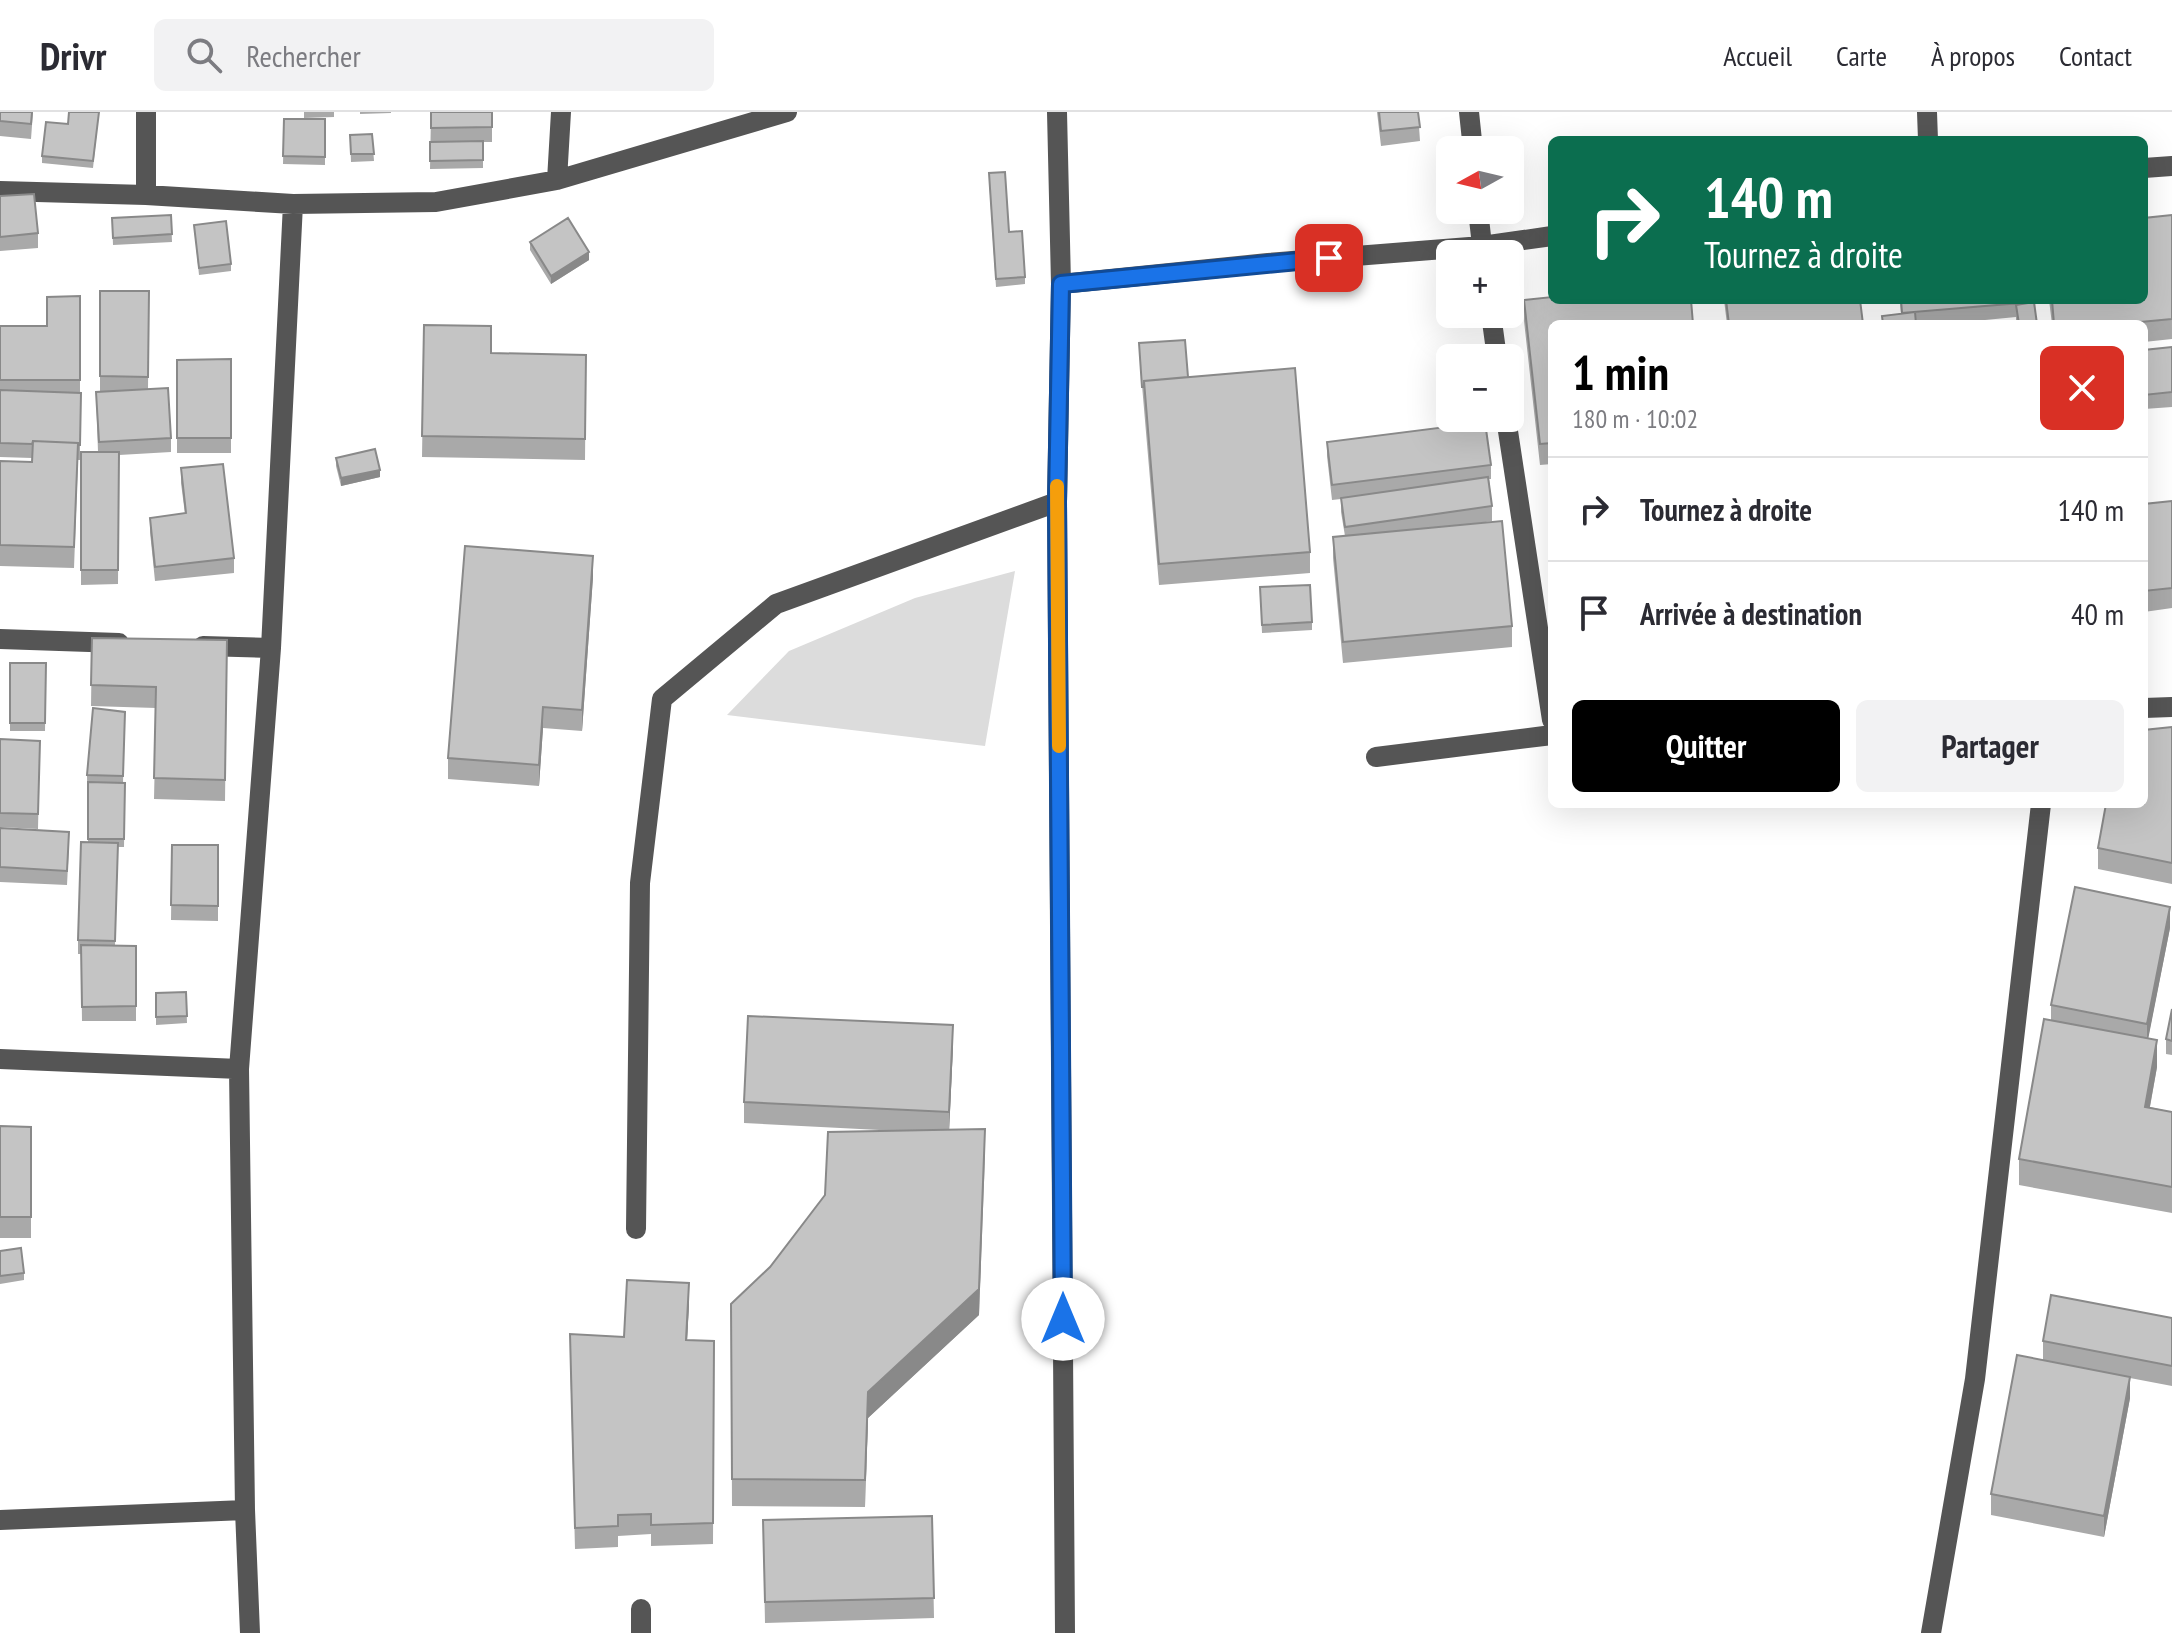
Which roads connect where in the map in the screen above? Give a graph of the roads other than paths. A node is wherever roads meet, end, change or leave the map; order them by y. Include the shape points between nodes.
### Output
1 (146, 112) edge
2 (561, 112) edge
3 (787, 112) edge
4 (1057, 112) edge
5 (1469, 112) edge
6 (1927, 112) edge
7 (1472, 136) edge
8 (1928, 136) edge
9 (2172, 166) edge
10 (2148, 168) edge
11 (557, 180) junction
12 (0, 191) edge
13 (146, 195) junction
14 (293, 204) junction
15 (1548, 237) edge
16 (1524, 242) edge
17 (1436, 253) edge
18 (1061, 284) junction
19 (1508, 432) edge
20 (1057, 502) junction
21 (0, 639) edge
22 (143, 644) edge
23 (175, 645) edge
24 (271, 648) junction
25 (1548, 694) edge
26 (2172, 707) edge
27 (2148, 708) edge
28 (1548, 736) edge
29 (1376, 757) dead end
30 (2041, 808) edge
31 (0, 1059) edge
32 (239, 1069) junction
33 (636, 1229) dead end
34 (245, 1510) junction
35 (0, 1520) edge
36 (641, 1609) dead end
37 (250, 1633) edge
38 (641, 1633) edge
39 (1065, 1633) edge
40 (1931, 1633) edge

1 - 13 street
2 - 11 street
3 - 11 street
4 - 18 street
5 - 7 street
6 - 8 street
9 - 10 street
11 - 14 street via 436,202
12 - 13 street
13 - 14 street
14 - 24 street
15 - 16 street
17 - 18 street
18 - 20 street
19 - 25 street
20 - 33 street via 776,604 662,699 640,883
20 - 39 street
21 - 22 street
23 - 24 street
24 - 32 street
26 - 27 street
28 - 29 street
30 - 40 street via 1975,1379
31 - 32 street
32 - 34 street
34 - 35 street
34 - 37 street
36 - 38 street

